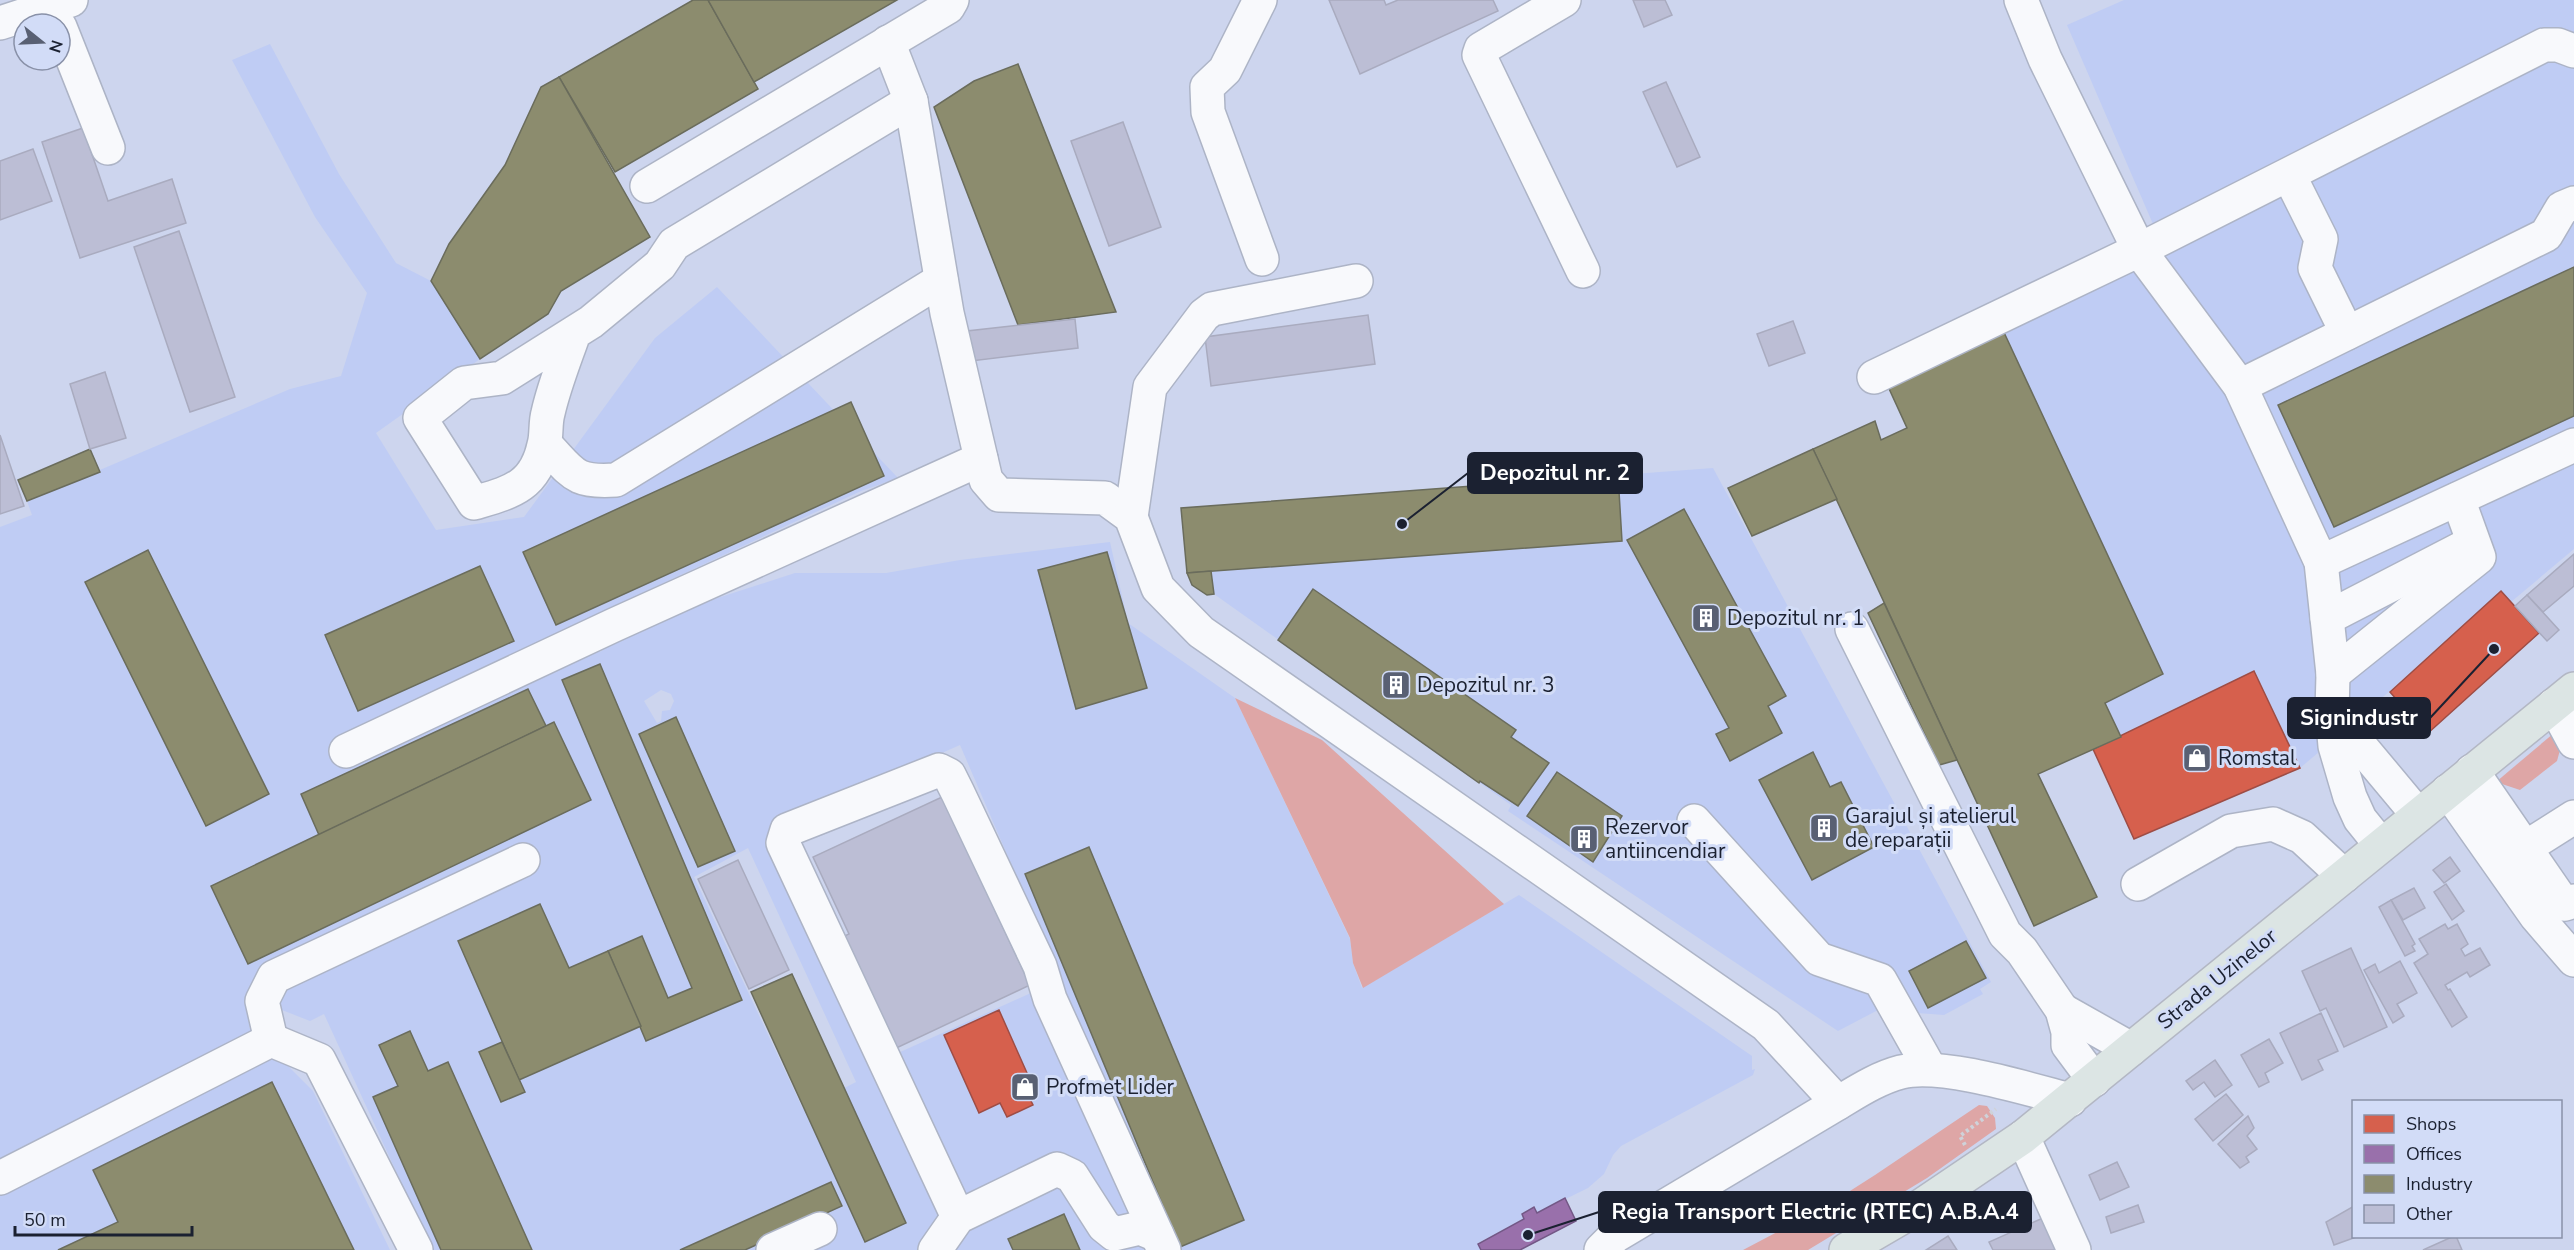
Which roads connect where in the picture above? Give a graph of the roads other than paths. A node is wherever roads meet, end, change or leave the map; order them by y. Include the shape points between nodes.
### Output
1 (952, 0) edge
2 (1260, 0) edge
3 (1564, 0) edge
4 (2021, 0) edge
5 (888, 42) junction
6 (72, 48) edge
7 (2574, 51) edge
8 (911, 100) junction
9 (108, 148) dead end
10 (2289, 175) junction
11 (647, 186) dead end
12 (2574, 202) edge
13 (2139, 250) junction
14 (1262, 260) dead end
15 (1582, 271) dead end
16 (941, 280) junction
17 (1356, 281) dead end
18 (574, 333) junction
19 (2347, 333) junction
20 (1874, 377) dead end
21 (2240, 386) junction
22 (545, 444) junction
23 (2574, 445) edge
24 (981, 459) junction
25 (2458, 499) junction
26 (1131, 517) junction
27 (2321, 562) junction
28 (2413, 590) junction
29 (2327, 618) junction
30 (1852, 629) dead end
31 (2334, 674) junction
32 (2564, 697) edge
33 (2332, 712) junction
34 (2574, 742) edge
35 (346, 751) dead end
36 (2460, 781) junction
37 (2418, 815) junction
38 (2574, 818) edge
39 (1694, 820) dead end
40 (2381, 845) junction
41 (2525, 849) junction
42 (523, 860) dead end
43 (2344, 876) junction
44 (2138, 884) dead end
45 (2574, 902) edge
46 (2574, 960) edge
47 (2062, 1010) junction
48 (271, 1040) junction
49 (2130, 1049) junction
50 (1930, 1069) junction
51 (2094, 1080) junction
52 (2070, 1100) junction
53 (1838, 1103) junction
54 (2023, 1137) junction
55 (0, 1178) edge
56 (958, 1217) junction
57 (820, 1229) dead end
58 (1161, 1242) edge
59 (416, 1250) edge
60 (773, 1250) edge
61 (935, 1250) edge
62 (1601, 1250) edge
63 (1846, 1250) edge
64 (2074, 1250) edge

1 - 5 street via 948,7
2 - 14 street via 1225,70 1207,87 1208,112
3 - 15 street via 1481,48 1479,55
4 - 13 street via 2045,58
5 - 8 street
5 - 11 street
6 - 9 street
7 - 10 street via 2544,45
8 - 16 street
8 - 18 street via 674,244 660,264
10 - 13 street
10 - 19 street via 2321,239 2315,268
12 - 19 street via 2562,208 2546,235
13 - 20 street
13 - 21 street
16 - 22 street via 616,480 594,482 577,478
16 - 24 street
17 - 26 street via 1212,309 1204,315 1150,387
18 - 22 street via 548,414
18 - 22 street via 502,378 464,383 420,418 474,503 515,491 540,462
19 - 21 street
21 - 27 street
23 - 25 street
24 - 26 street via 986,480 999,495 1106,498
24 - 35 street
25 - 27 street
25 - 28 street via 2472,543
26 - 53 street via 1158,588 1201,632 1766,1025
27 - 29 street
28 - 29 street
28 - 31 street
29 - 31 street
30 - 47 street via 2005,934 2022,951
31 - 33 street
32 - 34 street
32 - 36 main road, Strada Uzinelor
33 - 37 street
33 - 40 street via 2335,746 2350,796 2360,819
36 - 37 main road, Strada Uzinelor
36 - 41 street
36 - 46 street via 2536,916
37 - 40 main road, Strada Uzinelor
38 - 41 street
39 - 50 street via 1820,959 1880,980
40 - 43 main road, Strada Uzinelor
41 - 45 street via 2561,900 2565,904
42 - 48 street via 274,977 262,1001
43 - 44 street via 2302,837 2273,824 2231,831
43 - 49 main road, Strada Uzinelor
47 - 49 street
47 - 51 street via 2068,1045
48 - 55 street
48 - 59 street via 319,1060
49 - 51 main road, Strada Uzinelor
50 - 52 street
50 - 53 street via 1872,1083
51 - 52 main road, Strada Uzinelor
52 - 54 main road, Strada Uzinelor
53 - 62 street via 1615,1236
54 - 63 main road, Strada Uzinelor via 1918,1208
54 - 64 street
56 - 58 street via 1057,1169 1072,1176 1104,1226 1114,1234 1140,1228
56 - 58 street via 783,843 787,830 939,770 949,775 1040,966 1050,999
56 - 61 street
57 - 60 street

